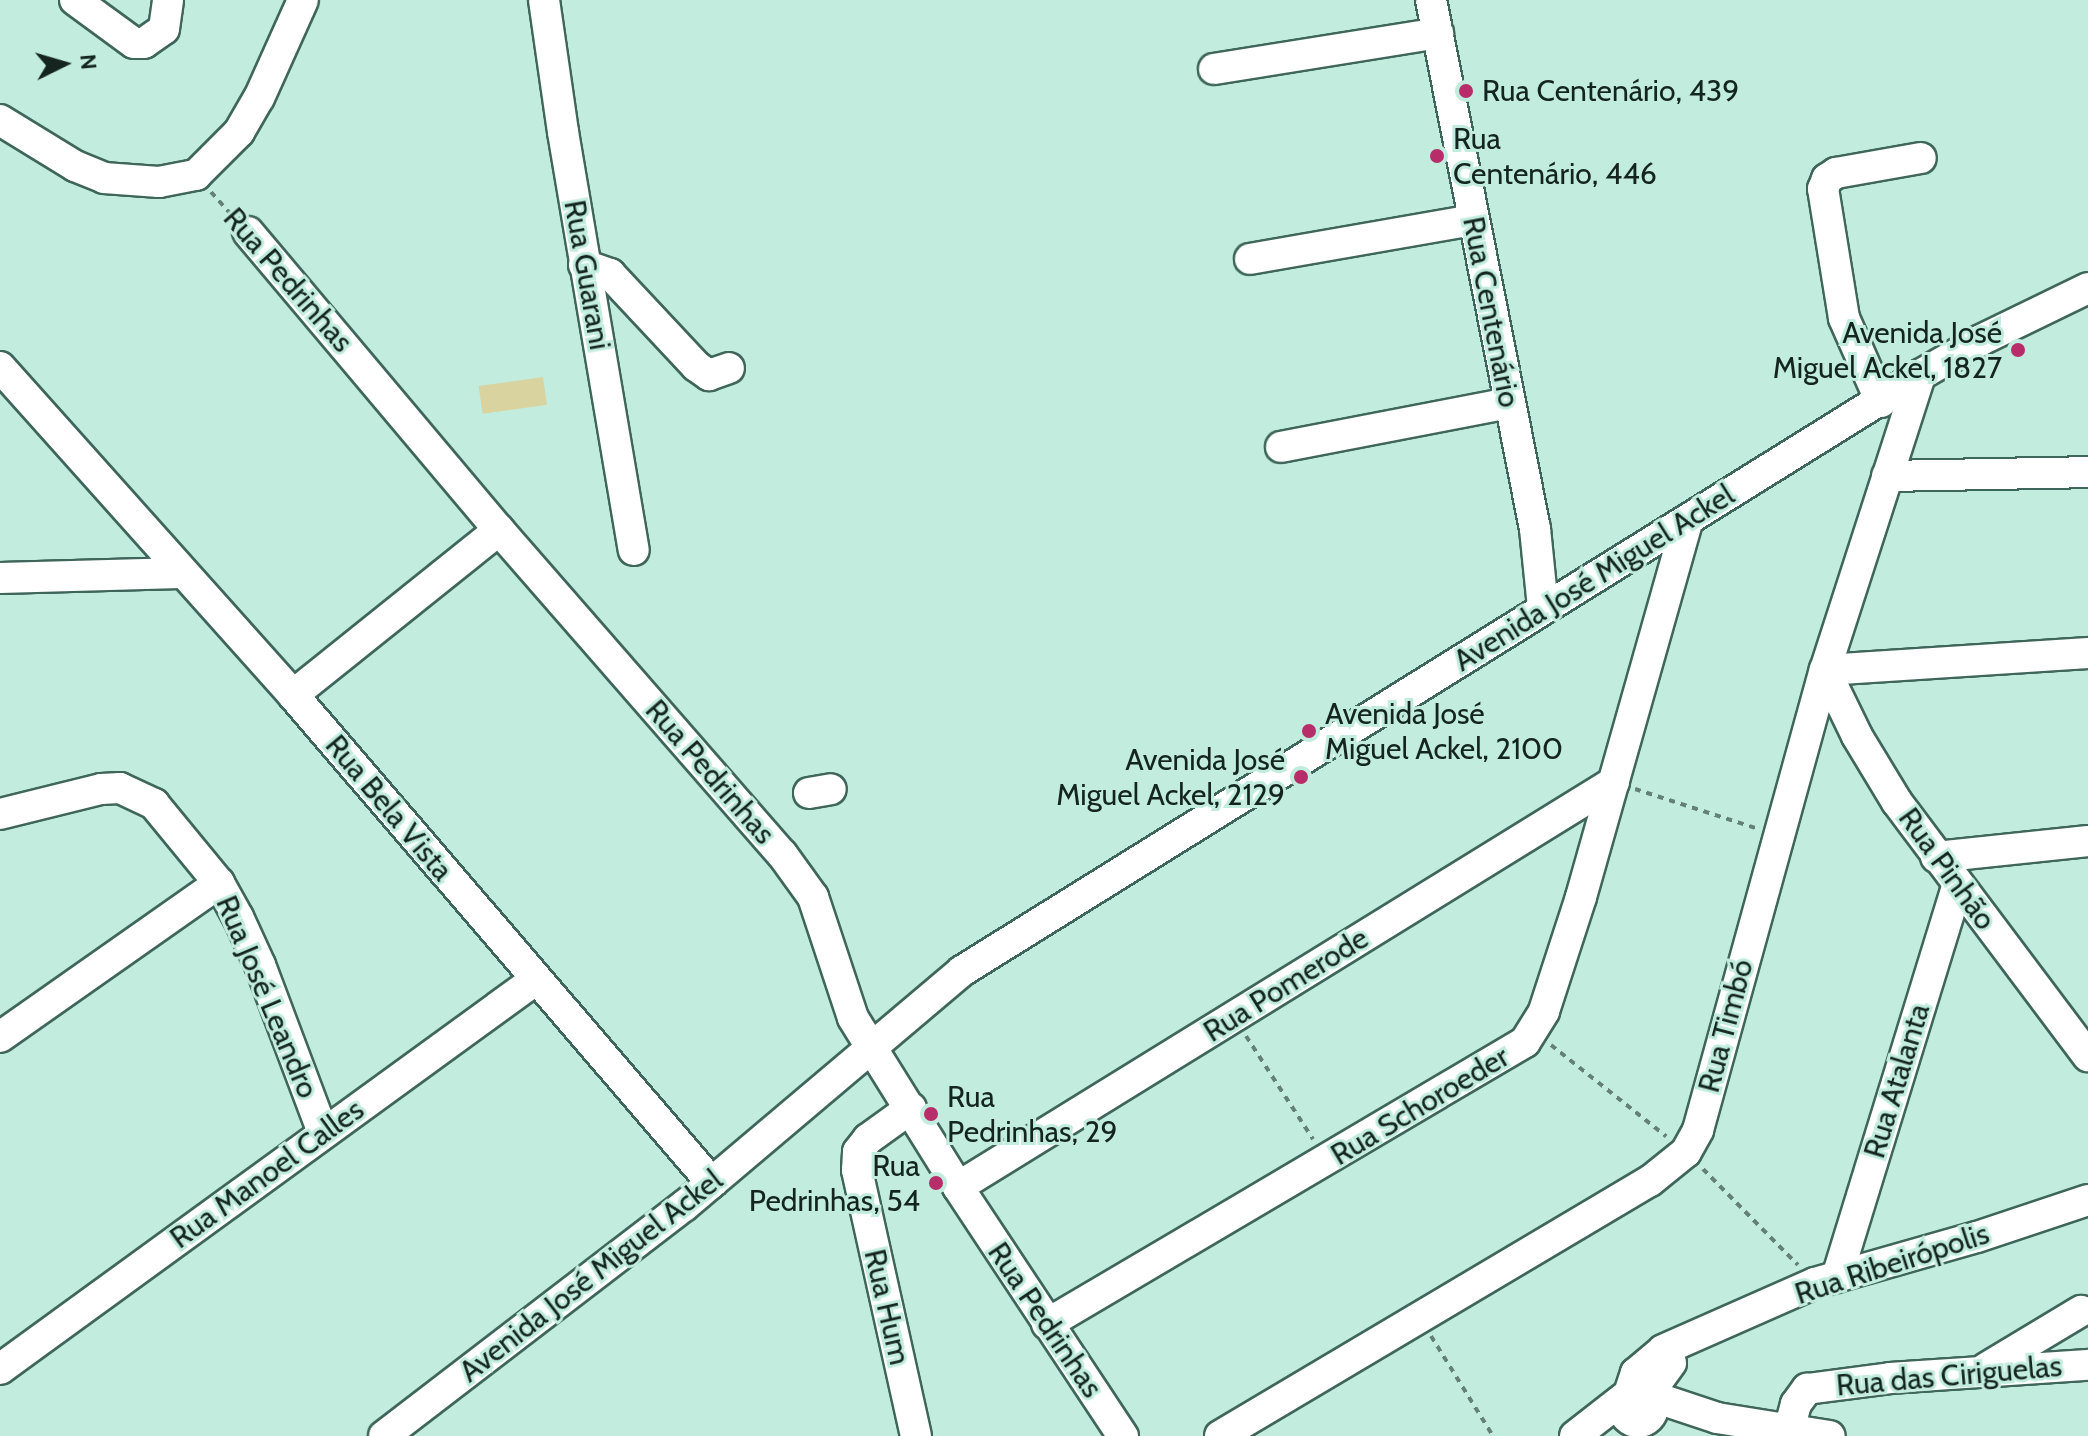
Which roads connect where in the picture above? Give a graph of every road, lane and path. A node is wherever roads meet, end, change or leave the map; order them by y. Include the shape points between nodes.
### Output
1 (75, 0) edge
2 (303, 0) edge
3 (544, 0) edge
4 (1431, 0) edge
5 (166, 15) edge
6 (1438, 33) junction
7 (1214, 69) dead end
8 (0, 120) edge
9 (1921, 158) dead end
10 (196, 175) junction
11 (1473, 220) junction
12 (248, 232) joint
13 (1250, 259) dead end
14 (584, 265) junction
15 (2088, 288) edge
16 (0, 367) edge
17 (729, 368) dead end
18 (1920, 375) junction
19 (1881, 402) junction
20 (1509, 403) junction
21 (1281, 447) dead end
22 (2088, 472) edge
23 (1887, 476) junction
24 (1688, 520) junction
25 (138, 524) junction
26 (1535, 529) junction
27 (499, 530) junction
28 (634, 550) dead end
29 (116, 572) junction
30 (181, 573) junction
31 (0, 578) edge
32 (1578, 586) junction
33 (1543, 608) junction
34 (2088, 653) edge
35 (1825, 670) junction
36 (293, 695) junction
37 (1614, 782) junction
38 (0, 814) edge
39 (1777, 835) junction
40 (2088, 841) edge
41 (1936, 857) junction
42 (219, 883) junction
43 (1957, 886) junction
44 (535, 980) junction
45 (1233, 1017) junction
46 (2076, 1022) edge
47 (0, 1037) edge
48 (873, 1049) junction
49 (2088, 1056) edge
50 (911, 1108) junction
51 (323, 1133) junction
52 (1327, 1160) junction
53 (712, 1183) junction
54 (958, 1187) junction
55 (2088, 1200) edge
56 (1837, 1277) junction
57 (2081, 1311) dead end
58 (1419, 1317) junction
59 (1047, 1324) junction
60 (2088, 1365) edge
61 (0, 1369) edge
62 (1980, 1371) junction
63 (1632, 1412) edge
64 (1789, 1430) junction
65 (384, 1436) edge
66 (916, 1436) edge
67 (1123, 1436) edge
68 (1220, 1436) edge
69 (1493, 1436) edge
70 (1575, 1436) edge
71 (1586, 1436) edge
72 (1830, 1436) edge

1 - 5 street via 134,43 152,41
2 - 10 street via 239,132
3 - 14 street, Rua Guarani
4 - 6 street, Rua Centenário
6 - 7 street
6 - 11 street, Rua Centenário
8 - 10 street via 104,178 159,182
9 - 19 street via 1836,173 1823,189 1846,327
10 - 12 path, Rua Pedrinhas
11 - 13 street
11 - 20 street, Rua Centenário
12 - 27 street, Rua Pedrinhas
14 - 17 street via 610,274 709,375
14 - 28 street, Rua Guarani
15 - 18 street, Avenida José Miguel Ackel
16 - 25 street, Rua Bela Vista
18 - 19 street, Avenida José Miguel Ackel
18 - 23 street, Rua Timbó
19 - 24 street, Avenida José Miguel Ackel
20 - 21 street
20 - 26 street, Rua Centenário
22 - 23 street
23 - 35 street, Rua Timbó
24 - 32 street, Avenida José Miguel Ackel
24 - 37 street, Rua Schoroeder
25 - 29 street via 143,552
25 - 30 street, Rua Bela Vista
26 - 32 street, Rua Centenário
26 - 33 street, Rua Centenário
27 - 36 street
27 - 48 street, Rua Pedrinhas via 782,854 813,897 847,1005
29 - 30 street
29 - 31 street
30 - 36 street, Rua Bela Vista
32 - 33 street, Avenida José Miguel Ackel
33 - 48 street, Avenida José Miguel Ackel via 962,971
34 - 35 street
35 - 39 street, Rua Timbó
35 - 41 street, Rua Pinhão via 1857,736
36 - 44 street, Rua Bela Vista
37 - 39 path
37 - 45 street, Rua Pomerode
37 - 52 street, Rua Schoroeder via 1534,1031 1512,1052
38 - 42 street, Rua José Leandro via 120,788 154,804
39 - 58 street, Rua Timbó via 1698,1130 1686,1152 1650,1181
40 - 41 street
41 - 43 street, Rua Pinhão
42 - 47 street
42 - 51 street, Rua José Leandro via 260,965
43 - 46 street, Rua Pinhão
43 - 56 street, Rua Atalanta
44 - 51 street, Rua Manoel Calles
44 - 53 street, Rua Bela Vista
45 - 52 path
45 - 54 street, Rua Pomerode
46 - 49 street, Rua Pinhão
48 - 50 street, Rua Pedrinhas
48 - 53 street, Avenida José Miguel Ackel
50 - 54 street, Rua Pedrinhas
50 - 66 street, Rua Hum via 868,1139 858,1152 857,1170
51 - 61 street, Rua Manoel Calles
52 - 59 street, Rua Schoroeder
53 - 65 street, Avenida José Miguel Ackel
54 - 59 street, Rua Pedrinhas
55 - 56 street, Rua Ribeirópolis
56 - 63 street, Rua Ribeirópolis via 1702,1333
57 - 62 street
58 - 68 street, Rua Timbó
58 - 69 path
59 - 67 street, Rua Pedrinhas
60 - 62 street, Rua das Ciriguelas
62 - 64 street, Rua das Ciriguelas via 1807,1389 1796,1404
63 - 64 street
63 - 70 street
63 - 71 street
64 - 72 street

